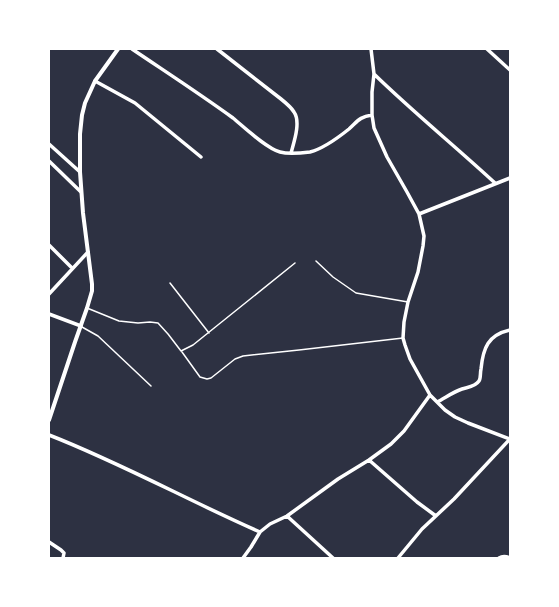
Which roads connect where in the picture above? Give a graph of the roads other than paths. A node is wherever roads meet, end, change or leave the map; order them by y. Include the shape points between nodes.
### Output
1 (118, 49) edge
2 (132, 49) edge
3 (217, 49) edge
4 (371, 49) edge
5 (487, 49) edge
6 (510, 70) edge
7 (374, 74) junction
8 (95, 81) junction
9 (372, 115) junction
10 (49, 144) edge
11 (291, 153) junction
12 (201, 157) dead end
13 (49, 161) edge
14 (80, 172) junction
15 (510, 178) edge
16 (495, 183) junction
17 (81, 192) junction
18 (419, 214) junction
19 (49, 245) edge
20 (88, 252) junction
21 (316, 261) dead end
22 (295, 263) dead end
23 (72, 268) junction
24 (170, 283) dead end
25 (49, 294) edge
26 (408, 302) junction
27 (87, 308) junction
28 (49, 314) edge
29 (81, 326) junction
30 (510, 330) edge
31 (208, 332) junction
32 (403, 338) junction
33 (181, 351) junction
34 (151, 386) dead end
35 (430, 395) junction
36 (437, 402) junction
37 (49, 420) edge
38 (49, 434) edge
39 (510, 439) edge
40 (369, 460) junction
41 (287, 516) junction
42 (436, 516) junction
43 (260, 532) junction
44 (49, 542) edge
45 (63, 558) edge
46 (243, 558) edge
47 (333, 558) edge
48 (398, 558) edge
49 (499, 558) edge
50 (510, 558) edge

1 - 8 street
2 - 11 street via 274,150
3 - 11 street via 281,99 296,114 298,121
4 - 7 street
5 - 6 street
7 - 9 street
7 - 16 street
8 - 12 street via 135,103
8 - 14 street via 82,114
9 - 11 street via 358,120 340,136 315,150
9 - 18 street via 374,128 387,157
10 - 14 street
13 - 17 street
14 - 17 street
15 - 16 street
16 - 18 street
17 - 20 street
18 - 26 street via 424,236 423,246
19 - 23 street
20 - 23 street
20 - 27 street via 92,291
21 - 26 lane via 356,293
22 - 31 lane
23 - 25 street
24 - 31 lane
26 - 32 street
27 - 29 street
27 - 33 lane via 119,321 158,324
28 - 29 street
29 - 34 lane via 98,336
29 - 37 street
30 - 36 street via 489,340 482,354 478,382
31 - 33 lane
32 - 33 lane via 243,356 207,379 200,377
32 - 35 street via 410,359
35 - 36 street
35 - 40 street via 404,432
36 - 39 street via 455,417
38 - 43 street
39 - 42 street via 458,496
40 - 41 street
40 - 42 street
41 - 43 street
41 - 47 street
42 - 48 street
43 - 46 street
44 - 45 street via 64,553
49 - 50 street

